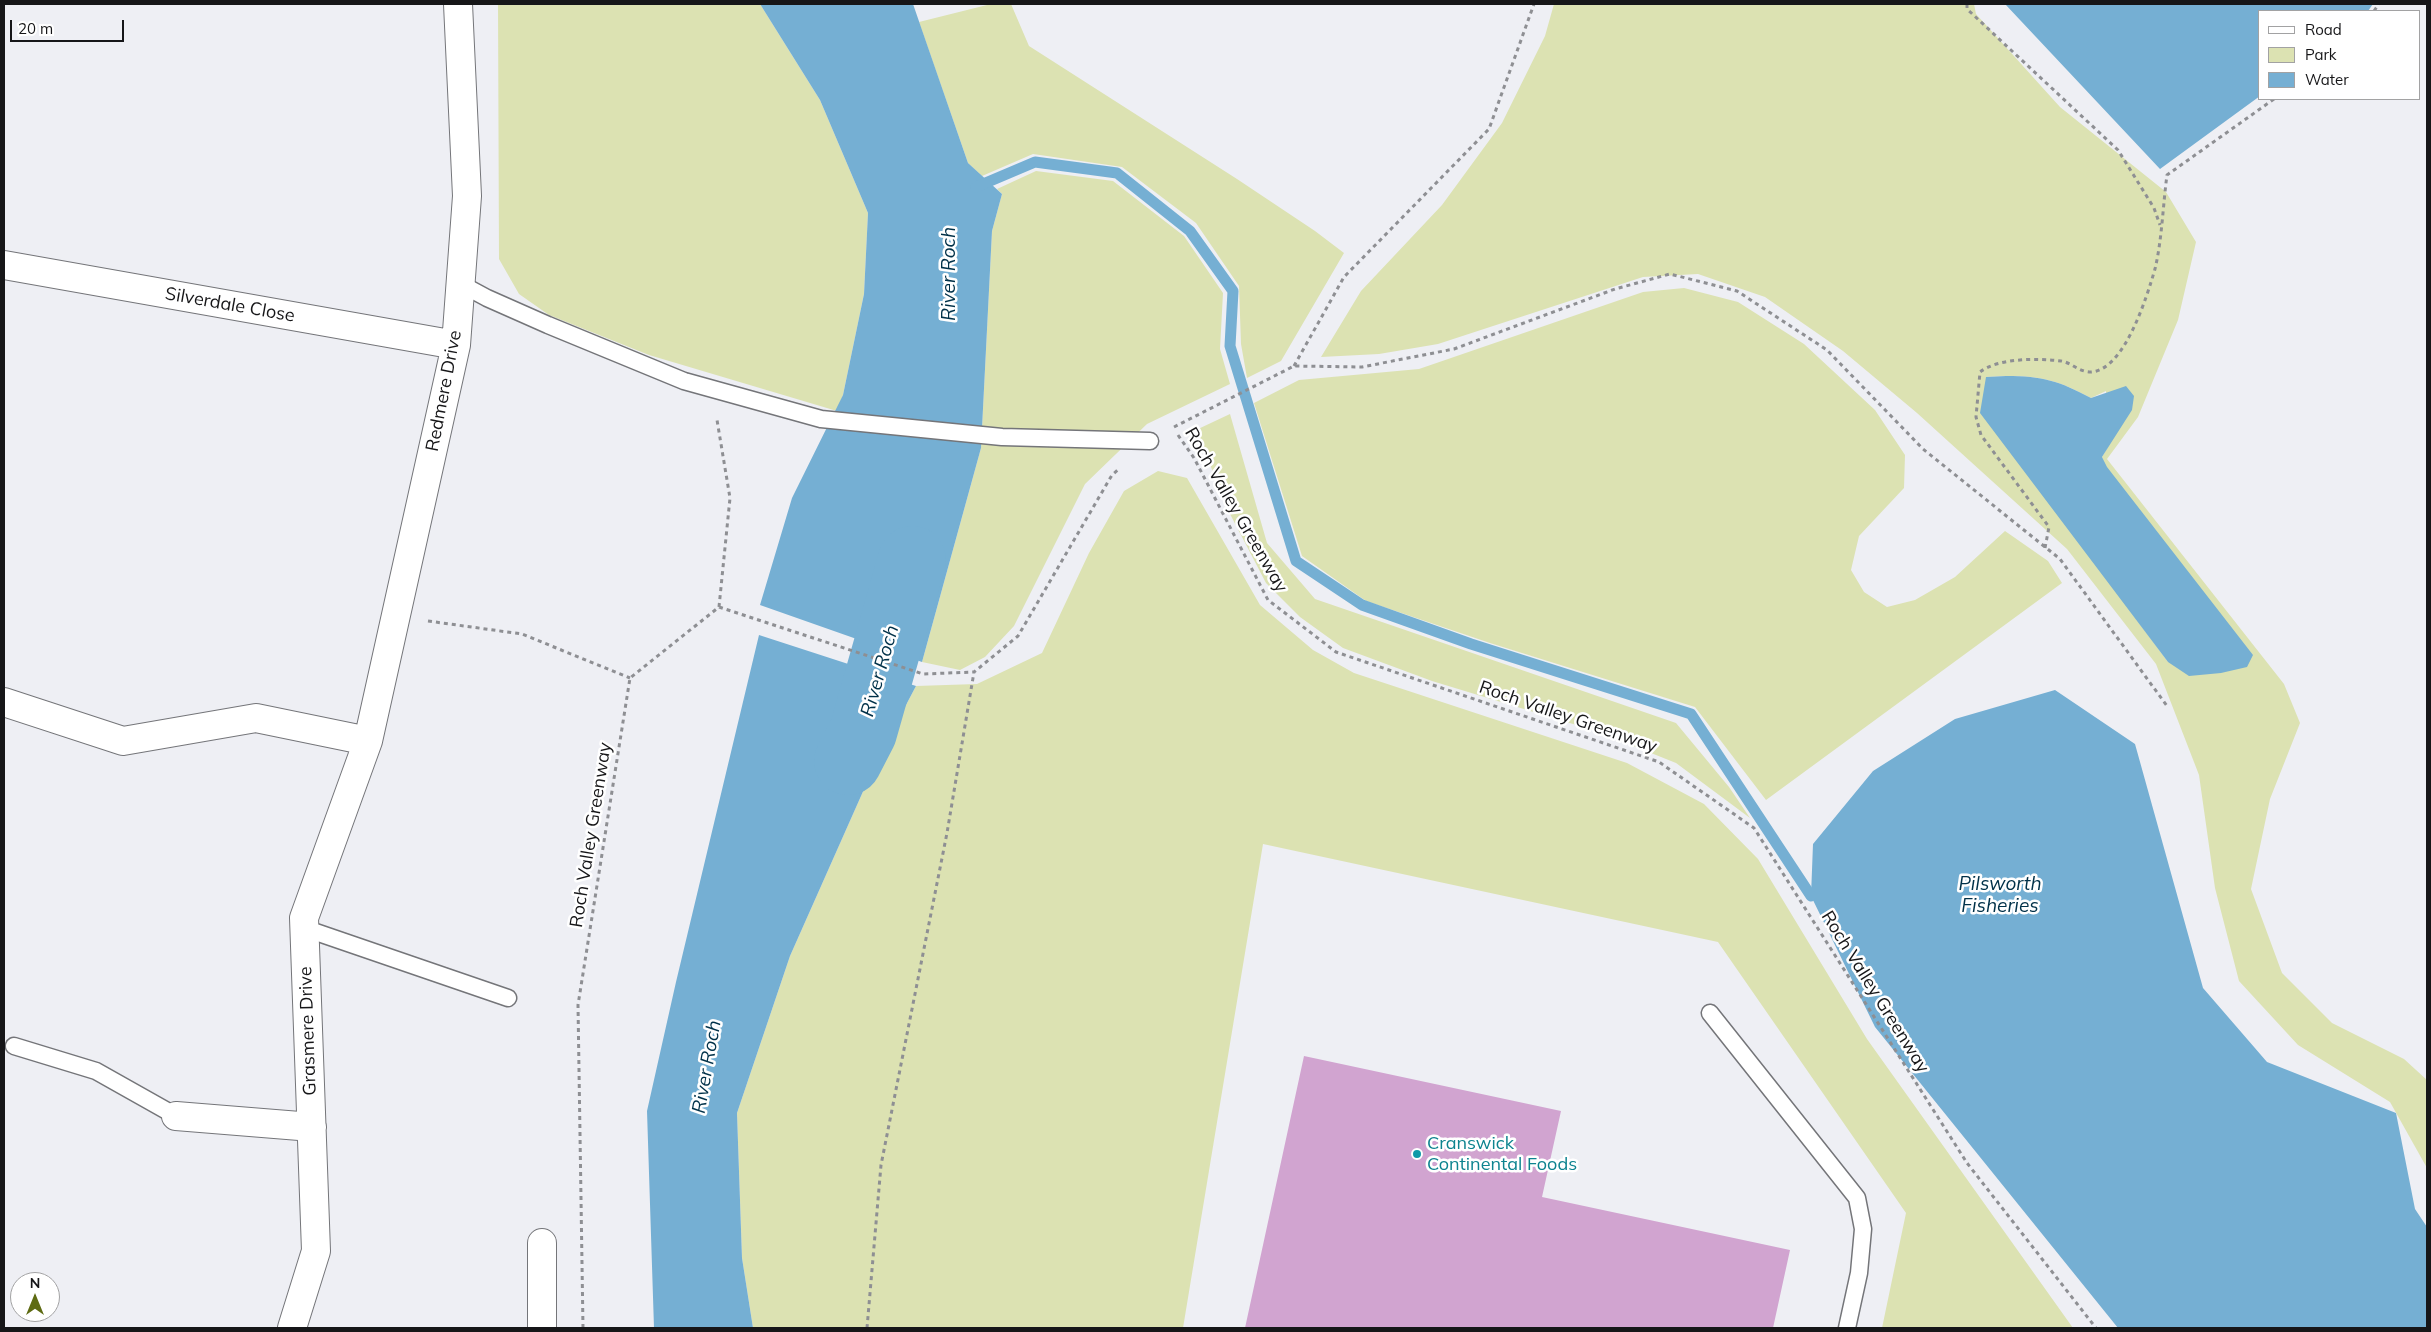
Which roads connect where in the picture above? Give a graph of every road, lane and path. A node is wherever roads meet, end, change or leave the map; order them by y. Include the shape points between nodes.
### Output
1 (458, 4) edge
2 (1534, 4) edge
3 (1967, 4) edge
4 (2273, 100) edge
5 (2160, 226) junction
6 (4, 265) edge
7 (461, 284) junction
8 (456, 345) junction
9 (1294, 366) junction
10 (713, 390) junction
11 (1150, 441) joint
12 (2045, 548) junction
13 (719, 607) junction
14 (394, 617) junction
15 (974, 672) junction
16 (630, 678) junction
17 (4, 702) edge
18 (2167, 706) dead end
19 (368, 741) junction
20 (304, 928) junction
21 (508, 998) dead end
22 (1710, 1013) dead end
23 (14, 1046) dead end
24 (176, 1116) joint
25 (312, 1127) junction
26 (542, 1243) dead end
27 (292, 1328) edge
28 (542, 1328) edge
29 (583, 1328) edge
30 (867, 1328) edge
31 (1847, 1328) edge
32 (2096, 1328) edge

1 - 7 street, Redmere Drive via 467,196
2 - 9 path via 1489,129 1344,277
3 - 5 path via 1967,8 2118,150 2154,208
4 - 5 path via 2167,175
5 - 12 path via 2155,268 2140,311 2130,337 2111,362 2098,371 2088,372 2062,361 2015,360 1990,364 1980,372 1976,416 1980,436 2049,527
6 - 8 street, Silverdale Close
7 - 8 street, Redmere Drive
7 - 10 lane via 548,325
8 - 14 street, Redmere Drive
9 - 12 path via 1362,367 1454,348 1615,289 1670,274 1737,291 1826,350 1923,449
9 - 32 path, Roch Valley Greenway via 1173,427 1194,458 1268,600 1336,652 1660,762 1754,828 1967,1163
10 - 11 lane via 820,419 1002,437
10 - 13 path via 730,498
11 - 15 path via 1112,475 1018,636
12 - 18 path via 2060,559
13 - 15 path via 923,674
13 - 16 path
14 - 16 path via 522,634
14 - 19 street, Redmere Drive
15 - 30 path via 947,833 881,1165
16 - 29 path, Roch Valley Greenway via 578,1005
17 - 19 street via 123,741 256,718
19 - 20 street, Grasmere Drive via 304,918
20 - 21 lane
20 - 25 street, Grasmere Drive
22 - 31 lane via 1857,1198 1862,1229 1859,1273
23 - 24 lane via 96,1071
24 - 25 street
25 - 27 street, Grasmere Drive via 316,1251
26 - 28 street

